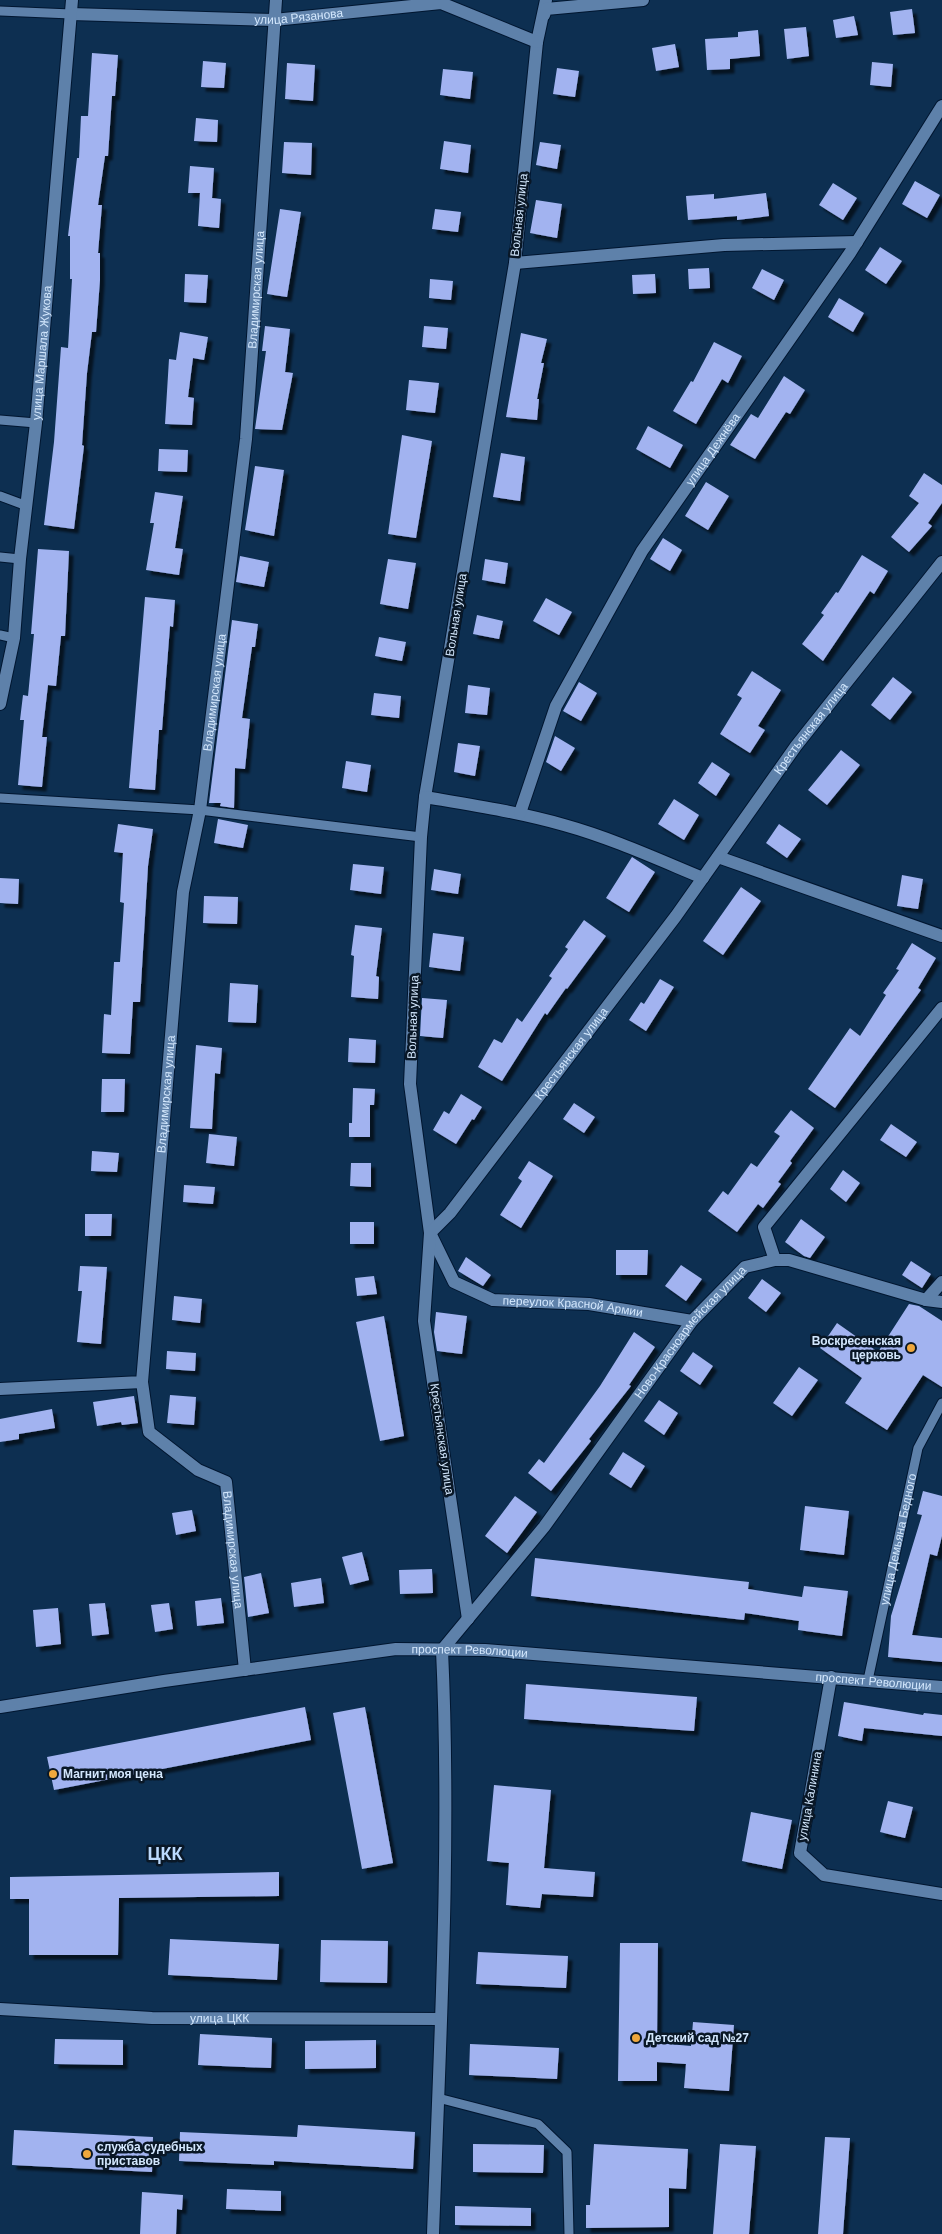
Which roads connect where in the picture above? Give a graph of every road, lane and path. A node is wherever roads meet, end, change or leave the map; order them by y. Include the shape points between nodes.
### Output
1 (72, 0) edge
2 (276, 0) edge
3 (643, 0) edge
4 (546, 5) edge
5 (0, 11) edge
6 (71, 14) junction
7 (274, 20) junction
8 (537, 42) junction
9 (942, 106) edge
10 (857, 242) junction
11 (514, 263) junction
12 (0, 420) edge
13 (36, 423) junction
14 (0, 496) edge
15 (27, 506) junction
16 (0, 557) edge
17 (20, 558) junction
18 (942, 562) edge
19 (0, 635) edge
20 (14, 638) junction
21 (0, 704) edge
22 (425, 797) junction
23 (0, 798) edge
24 (200, 810) junction
25 (520, 814) junction
26 (421, 837) junction
27 (718, 857) junction
28 (703, 878) junction
29 (942, 936) edge
30 (942, 1008) edge
31 (430, 1232) junction
32 (774, 1260) junction
33 (942, 1282) edge
34 (926, 1300) junction
35 (942, 1302) edge
36 (692, 1321) junction
37 (142, 1382) junction
38 (0, 1389) edge
39 (942, 1403) edge
40 (468, 1619) junction
41 (442, 1650) junction
42 (245, 1670) junction
43 (831, 1677) junction
44 (868, 1680) junction
45 (942, 1687) edge
46 (0, 1707) edge
47 (942, 1894) edge
48 (0, 2009) edge
49 (441, 2019) junction
50 (438, 2098) junction
51 (433, 2234) edge
52 (569, 2234) edge

1 - 6 street, улица Маршала Жукова
2 - 7 street, Владимирская улица
3 - 4 street
4 - 8 street
5 - 6 lane
6 - 7 street, улица Рязанова
6 - 13 street, улица Маршала Жукова
7 - 8 street, улица Рязанова via 441,3
7 - 24 street, Владимирская улица via 246,439
8 - 11 street, Вольная улица
9 - 10 street, улица Дежнёва
10 - 11 street via 724,245
10 - 25 street, улица Дежнёва via 642,551 556,706
11 - 22 street, Вольная улица
12 - 13 lane
13 - 15 street, улица Маршала Жукова
14 - 15 lane
15 - 17 street, улица Маршала Жукова
16 - 17 lane
17 - 20 street, улица Маршала Жукова
18 - 27 street, Крестьянская улица via 796,746
19 - 20 lane
20 - 21 street, улица Маршала Жукова
22 - 25 street
22 - 26 street, Вольная улица
23 - 24 lane
24 - 26 lane
24 - 37 street, Владимирская улица via 183,892
25 - 28 street via 618,843
26 - 31 street, Вольная улица via 410,1084
27 - 28 street, Крестьянская улица
27 - 29 street
28 - 31 street, Крестьянская улица via 450,1213
30 - 32 street via 764,1227
31 - 36 street, переулок Красной Армии via 454,1282 493,1300 589,1304
31 - 40 street, Крестьянская улица via 424,1321
32 - 34 street via 790,1260
32 - 36 street, Ново-Красноармейская улица via 745,1267
33 - 34 street
34 - 35 street
36 - 40 street, Ново-Красноармейская улица via 544,1527
37 - 38 street
37 - 42 street, Владимирская улица via 149,1432 198,1470 226,1482
39 - 44 lane, улица Демьяна Бедного via 918,1448
40 - 41 street, Ново-Красноармейская улица
41 - 42 street, проспект Революции via 396,1650
41 - 43 street, проспект Революции via 485,1650
41 - 49 street via 446,1890
42 - 46 street, проспект Революции
43 - 44 street, проспект Революции
43 - 47 street, улица Калинина via 800,1853 824,1875
44 - 45 street, проспект Революции
48 - 49 street, улица ЦКК via 152,2018
49 - 50 street
50 - 51 street
50 - 52 lane via 538,2124 567,2152

